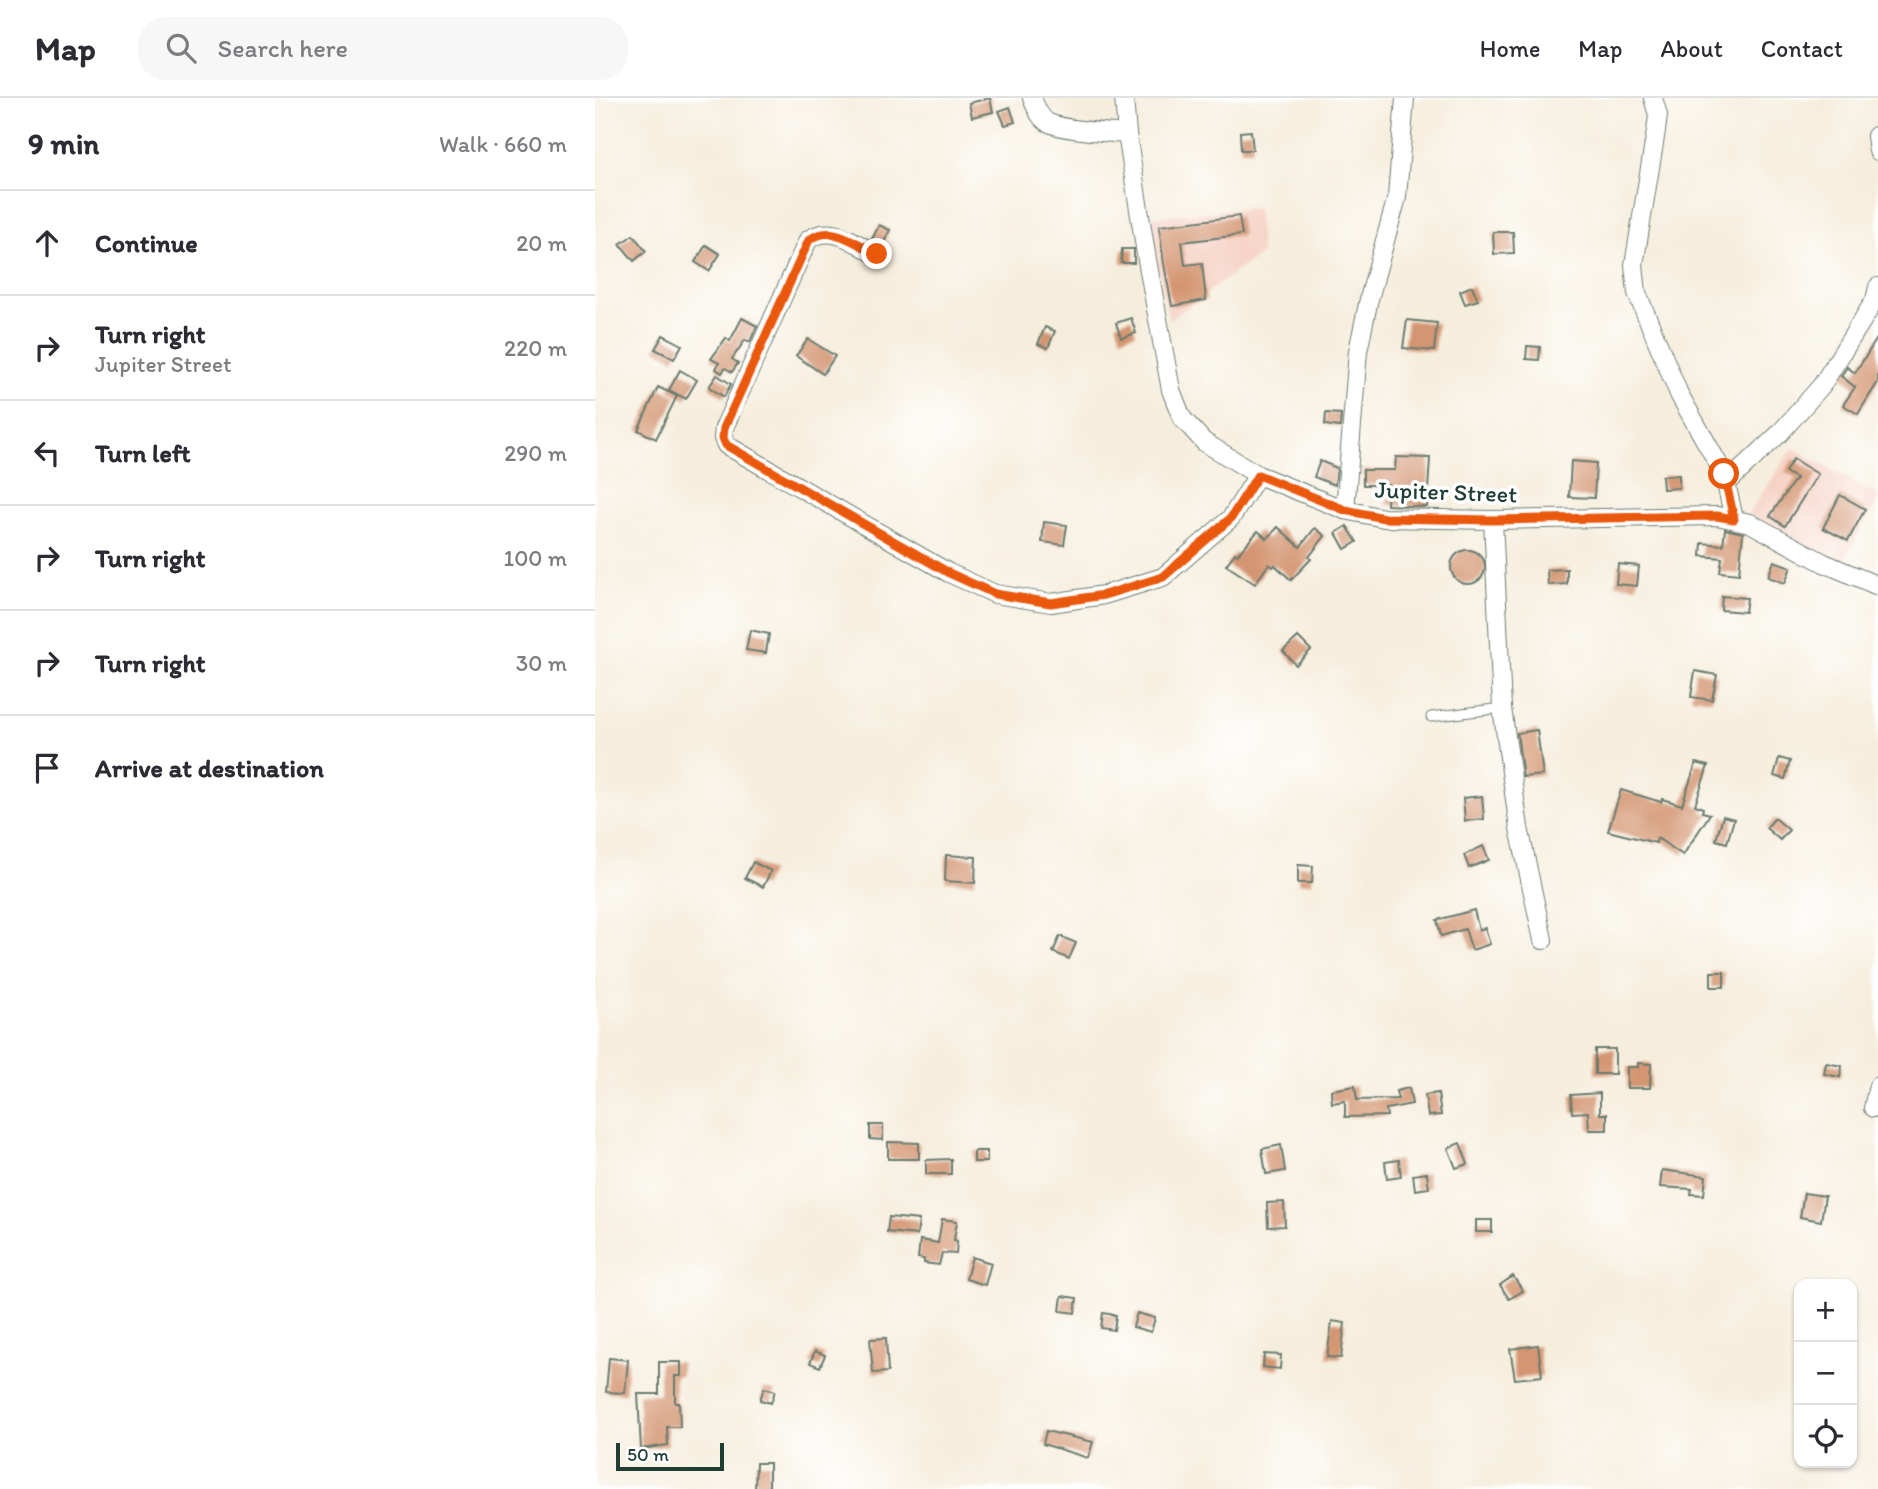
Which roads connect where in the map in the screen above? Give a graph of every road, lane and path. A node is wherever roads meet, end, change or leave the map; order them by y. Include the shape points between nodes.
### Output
1 (1032, 98) edge
2 (1124, 98) edge
3 (1405, 98) edge
4 (1653, 98) edge
5 (1127, 134) junction
6 (877, 254) dead end
7 (1878, 287) edge
8 (1258, 475) junction
9 (1727, 483) junction
10 (1345, 510) junction
11 (1734, 519) junction
12 (1493, 520) junction
13 (1878, 586) edge
14 (1502, 708) junction
15 (1430, 717) dead end
16 (1543, 940) dead end
17 (1878, 1086) edge
18 (1873, 1108) dead end

1 - 5 street via 1045,121
2 - 5 street, Jupiter Street
3 - 10 street via 1398,197 1358,351
4 - 9 street via 1657,131 1634,265 1637,293 1679,394
5 - 8 street, Jupiter Street via 1171,390 1182,418 1204,442
6 - 8 street via 838,234 817,234 809,240 724,428 726,445 949,573 995,594 1051,603 1104,595 1163,577 1231,518
7 - 9 street via 1875,300 1822,384 1780,433
8 - 10 street, Jupiter Street
9 - 11 street
10 - 12 street, Jupiter Street via 1384,518
11 - 12 street, Jupiter Street
11 - 13 street, Jupiter Street
12 - 14 street
14 - 15 lane
14 - 16 street via 1518,828
17 - 18 street

